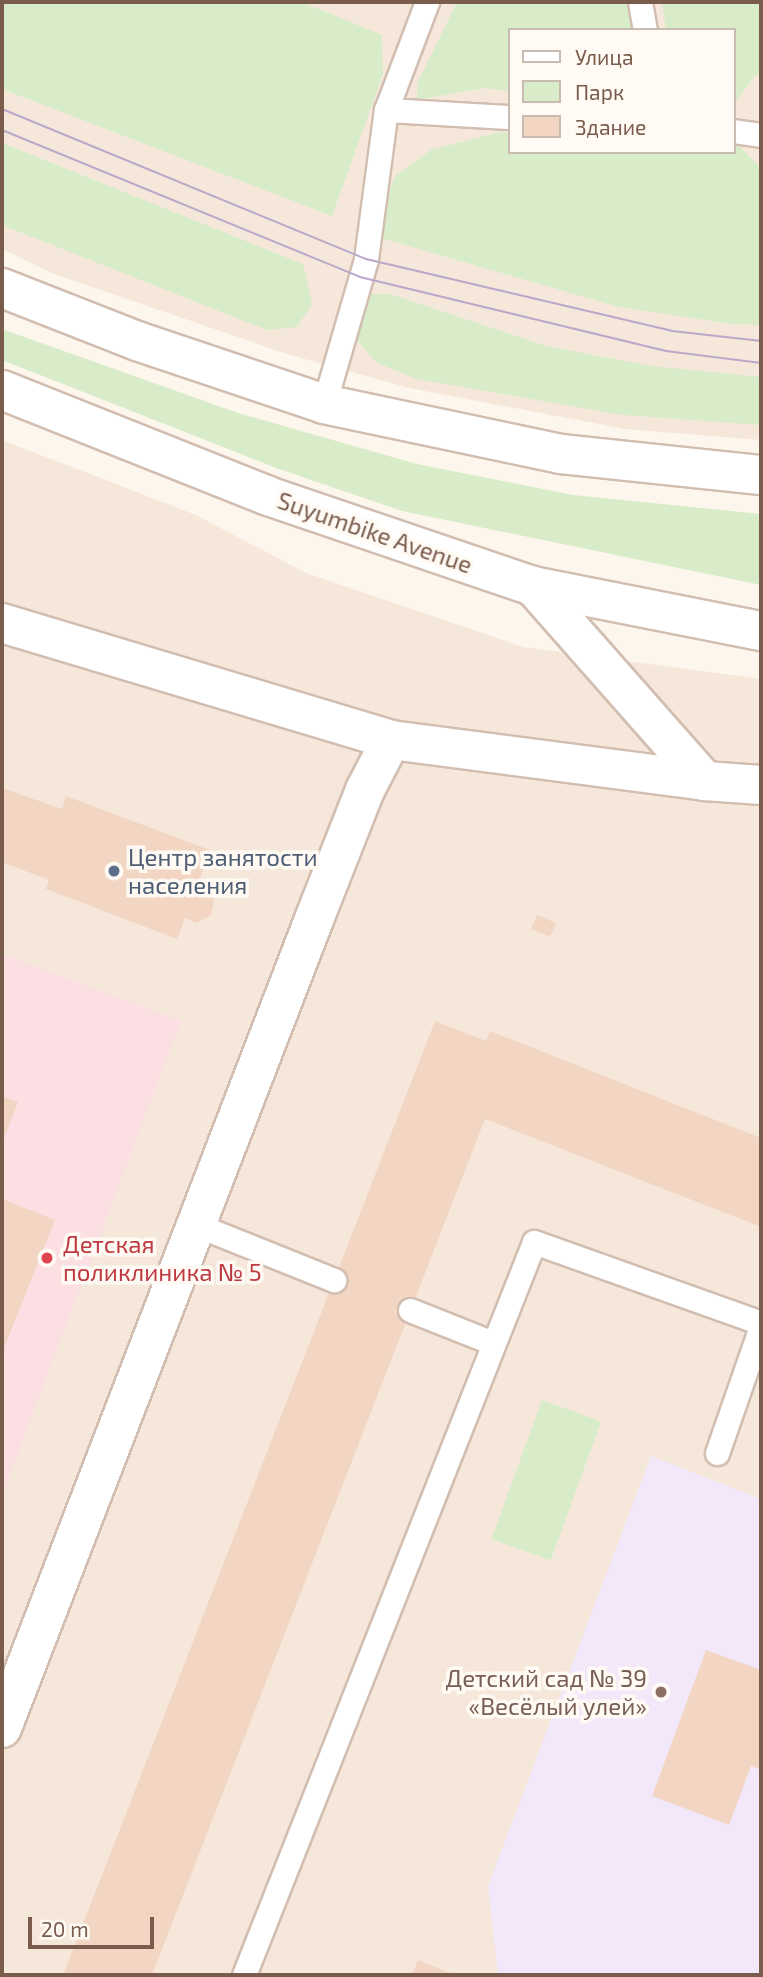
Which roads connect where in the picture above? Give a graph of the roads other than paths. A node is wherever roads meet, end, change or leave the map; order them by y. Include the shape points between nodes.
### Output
1 (427, 2) edge
2 (640, 2) edge
3 (645, 28) edge
4 (386, 110) junction
5 (508, 117) edge
6 (735, 131) edge
7 (761, 135) edge
8 (2, 288) edge
9 (2, 390) edge
10 (324, 404) junction
11 (761, 475) edge
12 (533, 586) junction
13 (2, 623) edge
14 (761, 631) edge
15 (391, 740) junction
16 (705, 781) junction
17 (761, 785) edge
18 (197, 1225) junction
19 (334, 1280) dead end
20 (410, 1310) dead end
21 (761, 1325) edge
22 (493, 1343) junction
23 (717, 1453) dead end
24 (2, 1728) edge
25 (244, 1975) edge

1 - 4 lane
2 - 3 lane
4 - 5 lane
4 - 10 lane via 366,259
6 - 7 lane
8 - 10 street via 137,341
9 - 12 street, Suyumbike Avenue via 268,496
10 - 11 street via 561,454
12 - 14 street, Suyumbike Avenue
12 - 16 street
13 - 15 street
15 - 16 street
15 - 18 street via 365,790
16 - 17 street
18 - 19 lane
18 - 24 street
20 - 22 lane
21 - 22 lane via 534,1241
21 - 23 lane
22 - 25 lane

